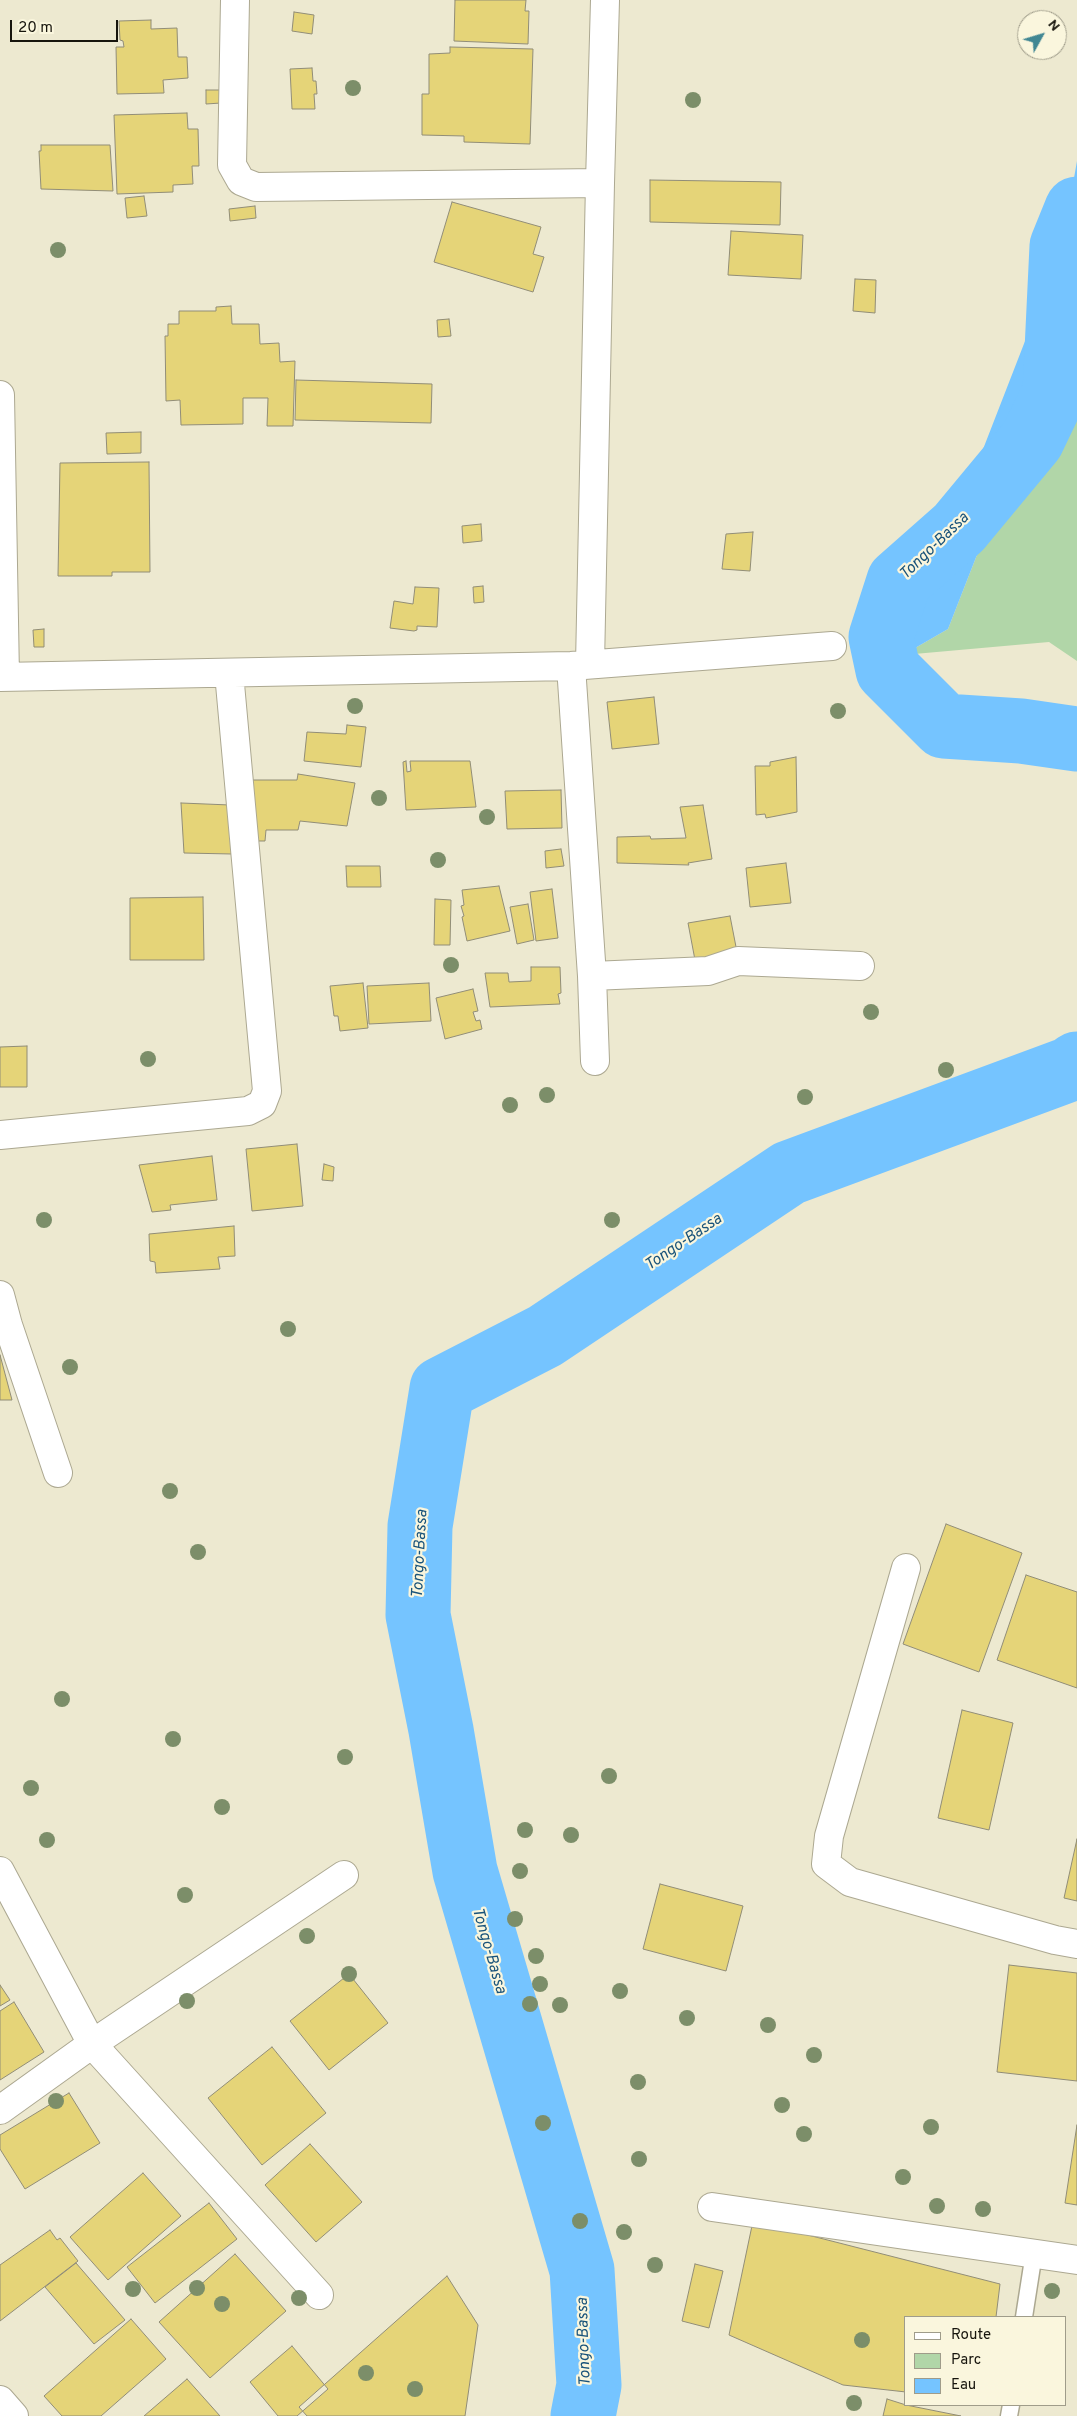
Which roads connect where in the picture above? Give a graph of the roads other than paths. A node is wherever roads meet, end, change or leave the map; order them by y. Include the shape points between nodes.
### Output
1 (235, 0) edge
2 (605, 0) edge
3 (600, 183) junction
4 (0, 395) edge
5 (832, 646) dead end
6 (580, 665) junction
7 (229, 673) junction
8 (3, 677) edge
9 (860, 966) dead end
10 (592, 976) junction
11 (595, 1062) dead end
12 (0, 1135) edge
13 (0, 1294) edge
14 (58, 1473) dead end
15 (906, 1568) dead end
16 (0, 1871) edge
17 (344, 1875) dead end
18 (1077, 1944) edge
19 (92, 2044) junction
20 (0, 2110) edge
21 (712, 2207) dead end
22 (1034, 2253) junction
23 (1077, 2260) edge
24 (319, 2295) dead end
25 (1024, 2316) edge
26 (0, 2400) edge
27 (14, 2416) edge

1 - 3 street via 232,165 241,181 256,187
2 - 3 street
3 - 6 street
4 - 8 street
5 - 6 street
6 - 7 street
6 - 10 street
7 - 8 street
7 - 12 street via 268,1091 262,1104 248,1111
9 - 10 street via 738,961 708,972
10 - 11 street
13 - 14 street
15 - 18 street via 829,1836 826,1864 850,1882
16 - 19 street
17 - 19 street
19 - 20 street
19 - 24 street
21 - 22 street
22 - 23 street
22 - 25 lane
26 - 27 street

